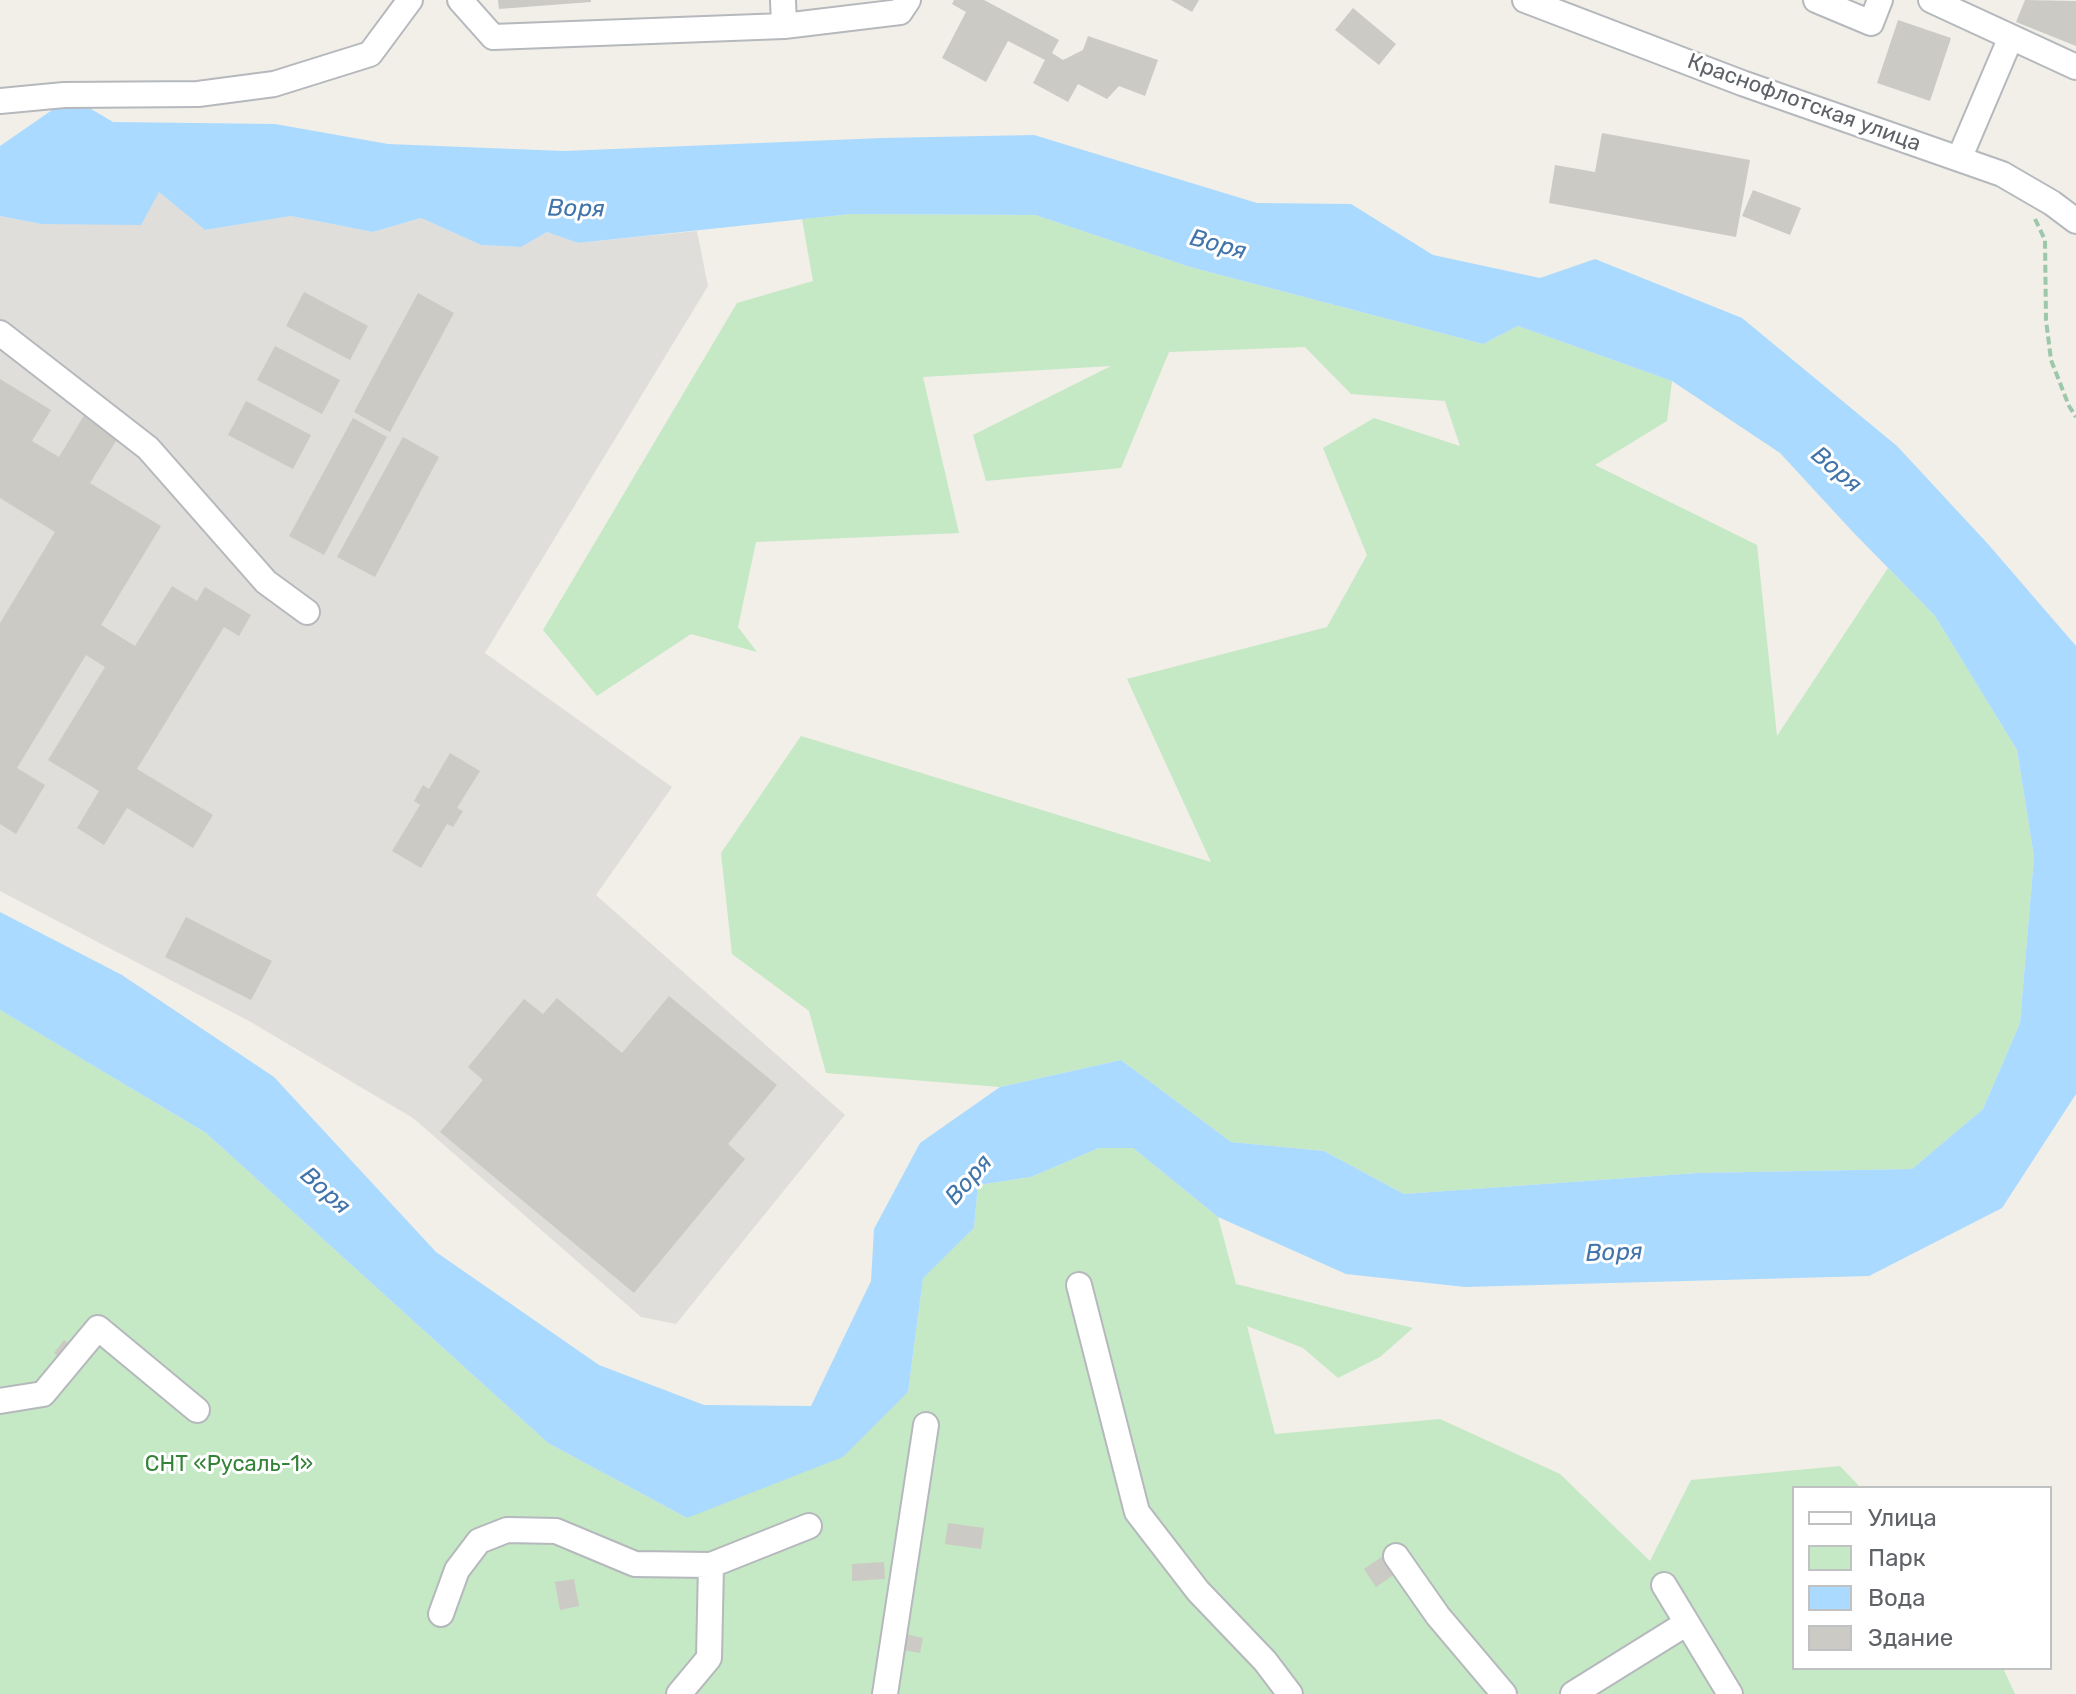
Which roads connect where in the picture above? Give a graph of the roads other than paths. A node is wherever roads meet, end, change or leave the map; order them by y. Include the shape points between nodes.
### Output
1 (410, 0) edge
2 (460, 0) edge
3 (783, 0) edge
4 (908, 0) edge
5 (1525, 0) edge
6 (1816, 0) edge
7 (1880, 0) edge
8 (1931, 0) edge
9 (1960, 6) edge
10 (784, 26) junction
11 (2011, 37) junction
12 (2076, 67) edge
13 (0, 101) edge
14 (1959, 159) junction
15 (2076, 221) edge
16 (0, 333) edge
17 (307, 612) dead end
18 (1079, 1285) dead end
19 (0, 1401) edge
20 (197, 1410) dead end
21 (926, 1425) dead end
22 (809, 1526) dead end
23 (1396, 1556) dead end
24 (711, 1565) junction
25 (1664, 1585) dead end
26 (441, 1614) dead end
27 (1687, 1623) junction
28 (679, 1694) edge
29 (885, 1694) edge
30 (1290, 1694) edge
31 (1504, 1694) edge
32 (1573, 1694) edge
33 (1730, 1694) edge

1 - 13 street via 370,54 274,84 198,94
2 - 10 street via 493,37
3 - 10 street
4 - 10 street via 900,12
5 - 14 street, Краснофлотская улица
6 - 7 street via 1871,23
8 - 9 street
9 - 11 street
11 - 12 street
11 - 14 street
14 - 15 street, Краснофлотская улица via 2002,174
16 - 17 street via 148,448 266,582
18 - 30 street via 1137,1512 1198,1591
19 - 20 street via 43,1394 98,1328
21 - 29 street
22 - 24 street
23 - 31 street
24 - 26 street via 635,1564 556,1531 507,1530 479,1541 457,1570
24 - 28 street via 709,1658
25 - 27 street
27 - 32 street
27 - 33 street

